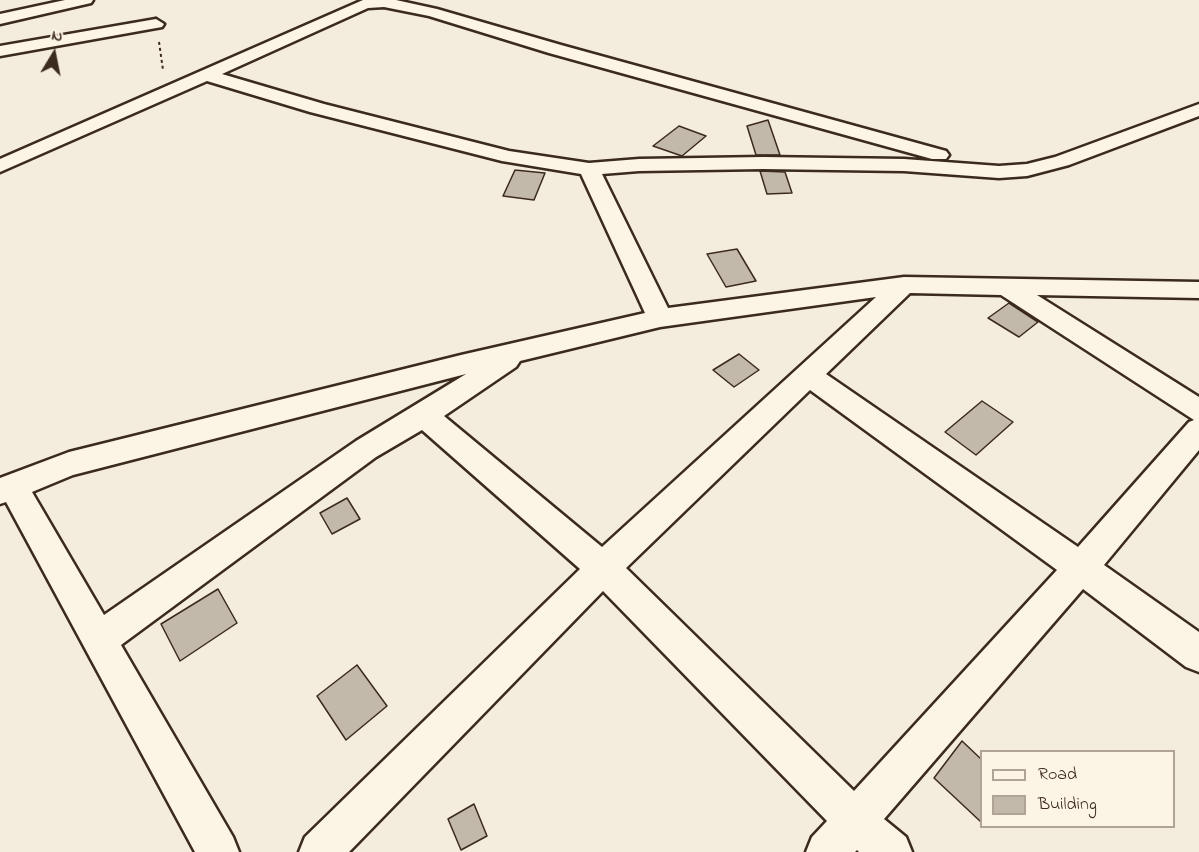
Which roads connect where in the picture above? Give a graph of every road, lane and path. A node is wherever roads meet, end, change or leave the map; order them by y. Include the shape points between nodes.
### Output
1 (87, 0) edge
2 (0, 19) edge
3 (156, 24) dead end
4 (0, 51) edge
5 (206, 75) junction
6 (1199, 110) edge
7 (0, 166) edge
8 (590, 170) junction
9 (999, 172) junction
10 (904, 285) junction
11 (1003, 285) junction
12 (1199, 290) edge
13 (660, 318) junction
14 (523, 350) junction
15 (808, 375) junction
16 (1199, 411) edge
17 (424, 415) junction
18 (1199, 430) edge
19 (7, 489) edge
20 (603, 568) junction
21 (1081, 568) junction
22 (99, 640) junction
23 (1199, 654) edge
24 (855, 821) junction
25 (218, 852) edge
26 (320, 852) edge
27 (827, 852) edge
28 (891, 852) edge

1 - 2 street
3 - 4 street
5 - 7 street
5 - 8 street via 509,157
5 - 9 street via 365,4 384,2 432,12
6 - 9 street via 1062,161
8 - 9 street via 639,165 763,163 904,165
8 - 13 street
10 - 11 street
10 - 13 street
10 - 15 street
11 - 12 street
11 - 16 street
13 - 14 street
14 - 17 street
14 - 19 street via 69,464
15 - 20 street
15 - 21 street
17 - 20 street
17 - 22 street via 366,449
18 - 21 street
19 - 22 street
20 - 24 street
20 - 26 street
21 - 23 street
21 - 24 street
22 - 25 street
24 - 27 street
24 - 28 street

